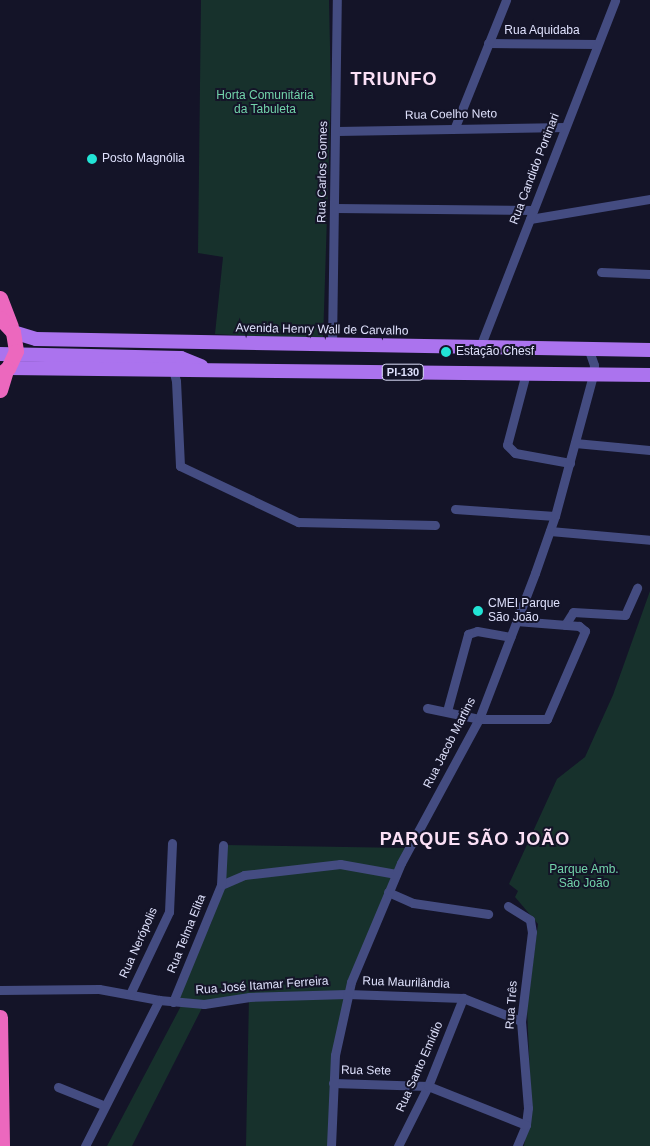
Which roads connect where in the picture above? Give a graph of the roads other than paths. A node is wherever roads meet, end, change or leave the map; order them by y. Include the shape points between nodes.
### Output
1 (338, 0) edge
2 (506, 0) edge
3 (615, 0) edge
4 (488, 43) junction
5 (597, 44) junction
6 (455, 127) junction
7 (565, 127) junction
8 (337, 131) junction
9 (650, 200) edge
10 (334, 208) junction
11 (532, 214) junction
12 (602, 272) dead end
13 (650, 274) edge
14 (0, 298) edge
15 (0, 318) edge
16 (13, 331) junction
17 (212, 342) junction
18 (332, 345) junction
19 (480, 347) junction
20 (0, 348) edge
21 (588, 348) junction
22 (650, 350) edge
23 (0, 354) edge
24 (178, 360) junction
25 (5, 371) edge
26 (526, 373) junction
27 (593, 374) junction
28 (650, 375) edge
29 (0, 390) edge
30 (575, 443) junction
31 (650, 450) edge
32 (570, 463) junction
33 (455, 509) dead end
34 (555, 516) junction
35 (435, 525) dead end
36 (550, 530) junction
37 (650, 540) edge
38 (638, 588) dead end
39 (516, 621) junction
40 (565, 625) junction
41 (510, 637) junction
42 (427, 708) dead end
43 (446, 711) junction
44 (480, 719) junction
45 (172, 843) dead end
46 (223, 845) dead end
47 (396, 874) junction
48 (221, 885) junction
49 (388, 892) junction
50 (508, 906) dead end
51 (488, 914) dead end
52 (0, 990) edge
53 (130, 994) junction
54 (348, 994) junction
55 (463, 998) junction
56 (160, 1000) junction
57 (173, 1002) junction
58 (0, 1017) edge
59 (521, 1021) junction
60 (333, 1083) junction
61 (428, 1086) junction
62 (58, 1088) dead end
63 (103, 1105) junction
64 (526, 1125) junction
65 (2, 1146) edge
66 (85, 1146) edge
67 (331, 1146) edge
68 (398, 1146) edge
69 (517, 1146) edge

1 - 8 street, Rua Carlos Gomes
2 - 4 street
3 - 5 street, Rua Candido Portinari
4 - 5 street, Rua Aquidaba
4 - 6 street
5 - 7 street, Rua Candido Portinari
6 - 7 street, Rua Coelho Neto
6 - 8 street, Rua Coelho Neto
7 - 11 street, Rua Candido Portinari
8 - 10 street, Rua Carlos Gomes
9 - 11 street
10 - 11 street
10 - 18 street, Rua Carlos Gomes
11 - 19 street, Rua Candido Portinari
12 - 13 street
14 - 16 highway
15 - 16 highway, Avenida Henry Wall de Carvalho
16 - 17 main road, Avenida Henry Wall de Carvalho / PI-130 via 36,339
16 - 25 highway via 16,350
17 - 18 main road, Avenida Henry Wall de Carvalho / PI-130
17 - 24 main road
18 - 19 main road, Avenida Henry Wall de Carvalho / PI-130
19 - 21 main road, Avenida Henry Wall de Carvalho / PI-130
20 - 24 main road
21 - 22 main road, Avenida Henry Wall de Carvalho / PI-130
21 - 27 street, Rua Jacob Martins via 594,365
23 - 24 main road
24 - 25 main road, PI-130
24 - 26 main road, PI-130 via 214,370
24 - 35 street via 180,466 302,523
25 - 29 highway
26 - 27 main road, PI-130
26 - 32 street via 507,445 515,453
27 - 28 main road, PI-130
27 - 30 street, Rua Jacob Martins
30 - 31 street
30 - 32 street, Rua Jacob Martins
32 - 34 street, Rua Jacob Martins
33 - 34 street
34 - 36 street, Rua Jacob Martins
36 - 37 street
36 - 39 street, Rua Jacob Martins
38 - 40 street via 625,615 573,612
39 - 40 street
39 - 41 street, Rua Jacob Martins
40 - 44 street via 579,626 585,637 547,719
41 - 43 street via 475,631 468,634
41 - 44 street, Rua Jacob Martins
42 - 43 street
43 - 44 street
44 - 47 street, Rua Jacob Martins
45 - 53 street, Rua Nerópolis via 169,912
46 - 48 street, Rua Telma Elita
47 - 48 street via 340,864 244,875
47 - 49 street, Rua Jacob Martins
48 - 57 street, Rua Telma Elita
49 - 51 street via 413,904
49 - 54 street, Rua Jacob Martins
50 - 59 street, Rua Três via 530,920 532,932
52 - 53 street, Rua José Itamar Ferreira via 99,989
53 - 56 street, Rua José Itamar Ferreira
54 - 55 street, Rua Maurilândia
54 - 57 street, Rua José Itamar Ferreira via 249,997 204,1004
54 - 60 street, Rua Jacob Martins via 339,1029
55 - 59 street, Rua Maurilândia
55 - 61 street, Rua Santo Emídio
56 - 57 street, Rua José Itamar Ferreira
56 - 63 street
58 - 65 highway
59 - 64 street, Rua Três via 528,1108
60 - 61 street, Rua Sete
60 - 67 street, Rua Jacob Martins
61 - 64 street, Rua Sete
61 - 68 street, Rua Santo Emídio
62 - 63 street
63 - 66 street
64 - 69 street, Rua Três

